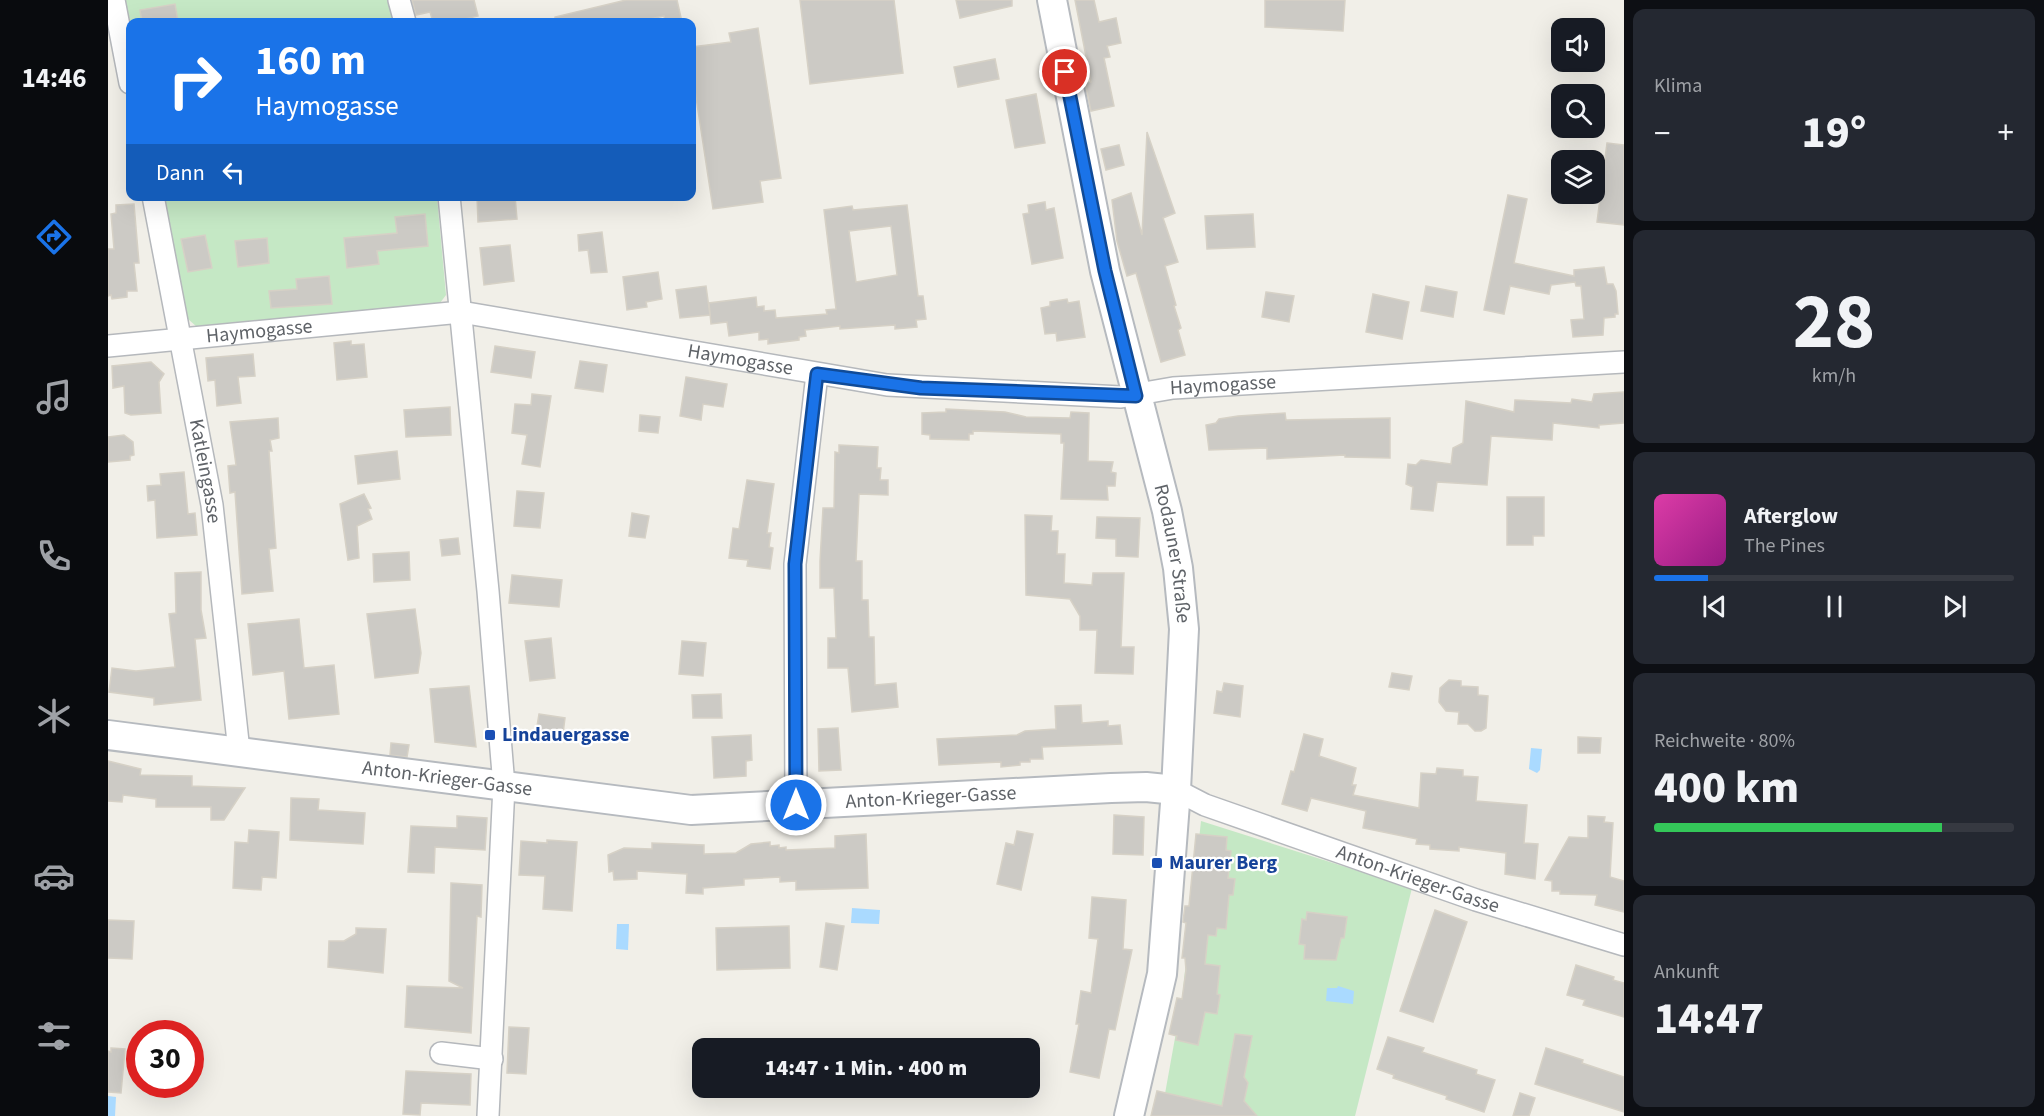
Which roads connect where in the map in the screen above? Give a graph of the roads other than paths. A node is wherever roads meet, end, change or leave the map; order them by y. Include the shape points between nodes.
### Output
1 (114, 0) edge
2 (399, 0) edge
3 (1052, 0) edge
4 (404, 18) edge
5 (126, 62) edge
6 (154, 201) edge
7 (449, 201) edge
8 (461, 312) junction
9 (182, 339) junction
10 (108, 346) edge
11 (1624, 362) edge
12 (817, 374) junction
13 (1136, 396) junction
14 (108, 735) edge
15 (239, 751) junction
16 (504, 786) junction
17 (1176, 790) junction
18 (796, 805) junction
19 (1624, 945) edge
20 (441, 1053) dead end
21 (492, 1059) junction
22 (488, 1116) edge
23 (1129, 1116) edge

1 - 5 street
2 - 4 street
3 - 13 main road, Rodauner Straße via 1105,271
6 - 9 street, Katleingasse
7 - 8 street
8 - 9 street, Haymogasse
8 - 12 street, Haymogasse
8 - 16 street
9 - 10 street, Haymogasse
9 - 15 street, Katleingasse via 212,505
11 - 13 street, Haymogasse via 1173,388
12 - 13 street, Haymogasse via 921,388
12 - 18 street via 795,564
13 - 17 main road, Rodauner Straße via 1167,511 1179,578 1184,629
14 - 15 main road, Anton-Krieger-Gasse
15 - 16 main road, Anton-Krieger-Gasse
16 - 18 main road, Anton-Krieger-Gasse via 691,810
16 - 21 street
17 - 18 main road, Anton-Krieger-Gasse via 1122,788
17 - 19 street, Anton-Krieger-Gasse via 1205,804 1476,900
17 - 23 main road, Rodauner Straße via 1162,974
20 - 21 street
21 - 22 street

